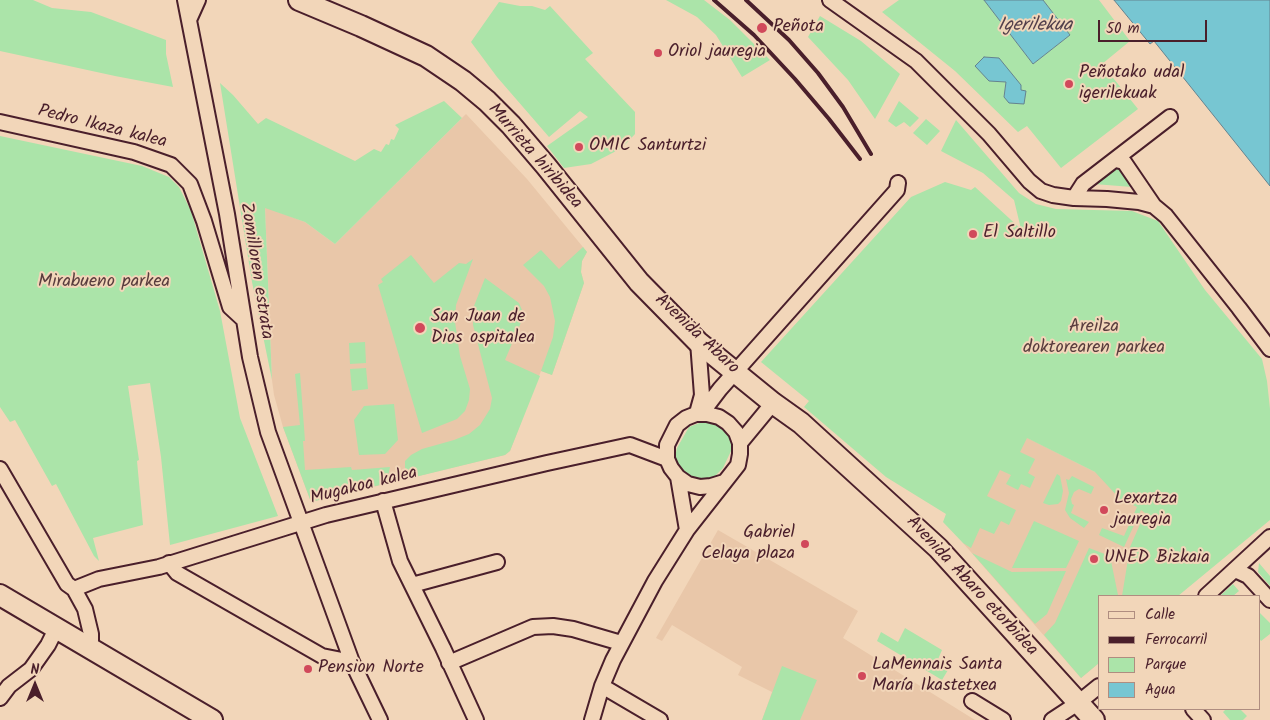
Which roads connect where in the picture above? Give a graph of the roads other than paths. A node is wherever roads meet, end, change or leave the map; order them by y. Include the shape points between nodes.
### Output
1 (185, 0) edge
2 (198, 0) edge
3 (299, 0) edge
4 (830, 0) edge
5 (189, 20) junction
6 (1170, 117) dead end
7 (0, 122) edge
8 (1116, 160) junction
9 (898, 183) dead end
10 (1074, 198) junction
11 (1154, 206) junction
12 (622, 263) joint
13 (243, 319) junction
14 (698, 342) junction
15 (1270, 349) edge
16 (735, 372) junction
17 (773, 403) junction
18 (699, 414) junction
19 (740, 442) junction
20 (667, 458) junction
21 (0, 468) edge
22 (678, 478) junction
23 (724, 482) junction
24 (384, 501) junction
25 (301, 523) junction
26 (687, 530) junction
27 (1270, 537) edge
28 (497, 562) dead end
29 (169, 563) junction
30 (1235, 570) junction
31 (412, 585) junction
32 (74, 589) junction
33 (0, 595) edge
34 (1207, 595) edge
35 (1270, 600) edge
36 (56, 629) junction
37 (621, 643) junction
38 (91, 650) junction
39 (352, 662) junction
40 (449, 663) junction
41 (4, 684) edge
42 (602, 686) junction
43 (1098, 687) edge
44 (0, 698) edge
45 (972, 701) dead end
46 (1078, 703) junction
47 (1193, 710) edge
48 (212, 720) edge
49 (380, 720) edge
50 (476, 720) edge
51 (592, 720) edge
52 (660, 720) edge
53 (1003, 720) edge
54 (1052, 720) edge
55 (1094, 720) edge
56 (1202, 720) edge

1 - 5 street, Zomilloren estrata
2 - 5 street
3 - 12 street, Murrieta hiribidea via 426,56 463,81 511,125
4 - 10 street via 916,61 989,134 1028,181 1041,191
5 - 13 street, Zomilloren estrata via 227,214
6 - 8 street
7 - 13 street, Pedro Ikaza kalea via 134,152 171,165 190,184 230,307
8 - 10 street via 1080,187
8 - 11 street via 1124,162
9 - 16 street via 897,190
10 - 11 street via 1123,200
11 - 15 street via 1166,216
12 - 14 street, Avenida Abaro
13 - 25 street, Zomilloren estrata via 268,432
14 - 16 street, Avenida Abaro
14 - 18 street via 702,395
16 - 17 street, Avenida Abaro
16 - 18 street
17 - 19 street
17 - 46 street, Avenida Abaro etorbidea via 801,423 938,548
18 - 19 street via 719,417 728,423
18 - 20 street via 677,425 667,445
19 - 23 street via 738,465
20 - 22 street
20 - 24 street, Mugakoa kalea via 630,445
21 - 32 street via 67,584
22 - 23 street via 700,487
22 - 26 street
23 - 26 street
24 - 25 street, Mugakoa kalea
24 - 31 street via 400,562
25 - 29 street, Mugakoa kalea
25 - 39 street, Zomilloren estrata
26 - 37 street
27 - 30 street
28 - 31 street
29 - 32 street, Mugakoa kalea via 99,579
29 - 39 street via 177,573 322,656
30 - 34 street
30 - 35 street via 1248,576
31 - 40 street
32 - 38 street via 85,609
33 - 36 street
36 - 38 street
36 - 41 street via 31,669
37 - 40 street via 573,629 533,627
37 - 42 street
38 - 48 street
39 - 49 street, Zomilloren estrata
40 - 50 street
41 - 44 street
42 - 51 street
42 - 52 street
43 - 46 street
45 - 53 street
46 - 54 street
46 - 55 street, Avenida Abaro etorbidea
47 - 56 street

